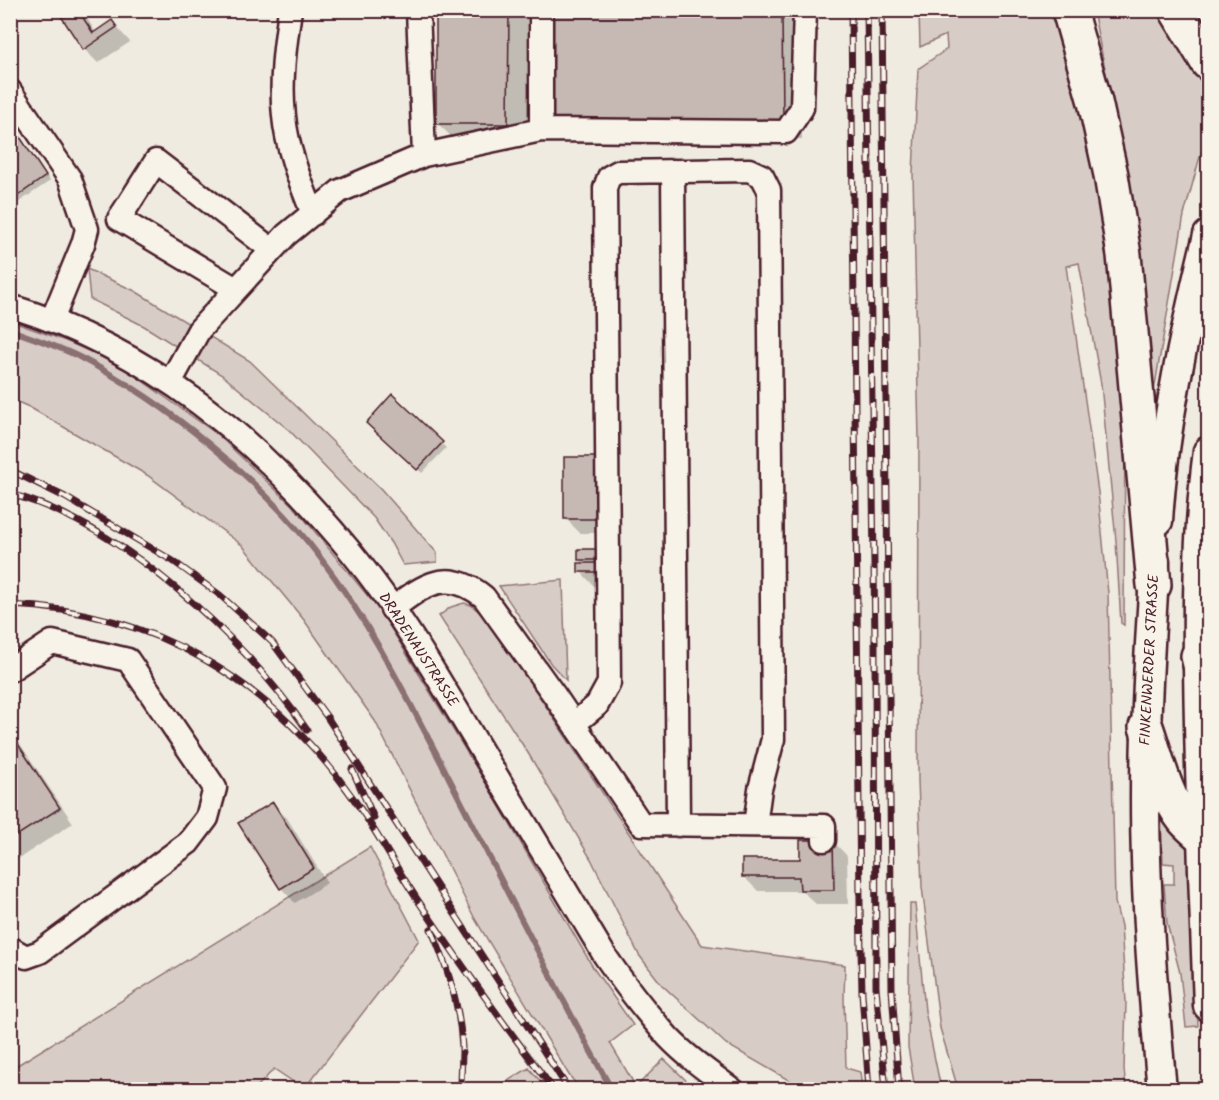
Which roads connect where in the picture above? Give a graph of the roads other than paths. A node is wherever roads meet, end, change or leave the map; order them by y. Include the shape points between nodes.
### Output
1 (290, 10) edge
2 (418, 10) edge
3 (541, 10) edge
4 (805, 10) edge
5 (1069, 10) edge
6 (1176, 10) edge
7 (1209, 63) edge
8 (10, 91) edge
9 (541, 130) junction
10 (424, 155) junction
11 (674, 171) junction
12 (313, 214) junction
13 (1209, 235) edge
14 (272, 250) junction
15 (236, 289) junction
16 (10, 306) edge
17 (52, 320) junction
18 (171, 381) junction
19 (1209, 451) edge
20 (1154, 585) junction
21 (392, 609) junction
22 (1198, 656) junction
23 (10, 670) edge
24 (1209, 699) edge
25 (574, 724) junction
26 (1146, 727) junction
27 (678, 825) junction
28 (755, 825) junction
29 (1205, 839) edge
30 (824, 840) dead end
31 (11, 946) edge
32 (1209, 1006) edge
33 (733, 1089) edge
34 (1162, 1089) edge

1 - 12 street via 283,56 284,117 296,169
2 - 10 street
3 - 9 street
4 - 9 street via 801,108 786,132
5 - 20 highway via 1108,165 1124,255
6 - 7 highway
8 - 17 street via 70,179 87,229
9 - 10 street
10 - 12 street via 340,191
11 - 25 street via 618,172 609,177 605,188 609,683 597,705
11 - 27 street
11 - 28 street via 748,170 762,176 769,190 773,739
12 - 14 street
13 - 20 main road, FINKENWERDER STRASSE via 1175,386 1159,507
14 - 15 street
14 - 15 street via 156,161 119,219
15 - 18 street via 199,330
16 - 17 street, DRADENAUSTRASSE
17 - 18 street, DRADENAUSTRASSE via 96,338
18 - 21 street, DRADENAUSTRASSE via 221,420 303,498 352,554
19 - 22 main road via 1200,537
20 - 26 main road, FINKENWERDER STRASSE
21 - 25 street via 431,582 473,588 484,597
21 - 33 street, DRADENAUSTRASSE via 431,665 611,965 669,1037
22 - 24 highway
22 - 29 main road
23 - 31 street via 52,642 128,660 215,788 207,818 188,843 40,952 26,957
25 - 27 street via 641,824
26 - 29 highway via 1182,818
26 - 34 main road, FINKENWERDER STRASSE via 1146,848
27 - 28 street
28 - 30 street via 824,826
29 - 32 main road

